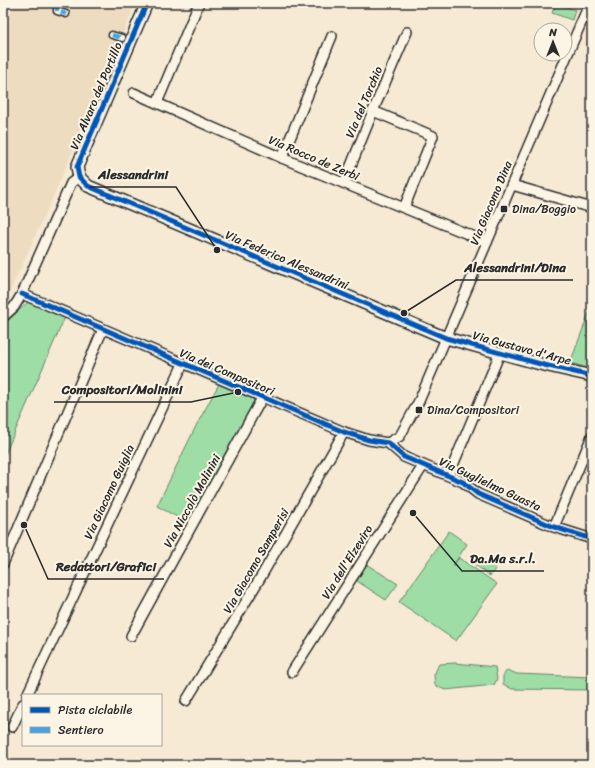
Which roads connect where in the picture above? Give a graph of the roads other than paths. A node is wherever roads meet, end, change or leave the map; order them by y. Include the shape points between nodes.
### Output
1 (57, 3) edge
2 (142, 3) edge
3 (147, 3) edge
4 (199, 3) edge
5 (587, 9) dead end
6 (66, 14) dead end
7 (138, 23) junction
8 (407, 32) dead end
9 (112, 35) dead end
10 (332, 36) dead end
11 (122, 38) dead end
12 (134, 93) dead end
13 (157, 103) junction
14 (372, 111) junction
15 (282, 158) junction
16 (79, 177) junction
17 (344, 183) junction
18 (512, 185) junction
19 (404, 208) junction
20 (592, 208) edge
21 (487, 242) junction
22 (22, 294) junction
23 (3, 317) edge
24 (103, 329) junction
25 (446, 338) junction
26 (500, 353) junction
27 (183, 364) junction
28 (592, 376) edge
29 (262, 398) junction
30 (344, 432) junction
31 (592, 436) edge
32 (388, 443) junction
33 (423, 466) junction
34 (451, 470) dead end
35 (554, 527) junction
36 (592, 539) edge
37 (3, 562) edge
38 (130, 636) dead end
39 (292, 672) dead end
40 (27, 694) edge
41 (186, 701) dead end
42 (22, 706) edge
43 (12, 727) dead end

1 - 6 street via 57,11
2 - 7 street, Via Alvaro del Portillo
3 - 7 street, Via Alvaro del Portillo
4 - 13 street
5 - 18 street, Via Giacomo Dina
7 - 16 street, Via Alvaro del Portillo via 77,167
8 - 14 street, Via del Torchio
9 - 11 street
10 - 15 street
12 - 13 street, Via Rocco de Zerbi
13 - 15 street, Via Rocco de Zerbi
14 - 17 street, Via del Torchio
14 - 19 street via 433,136
15 - 17 street, Via Rocco de Zerbi
16 - 22 street via 71,183
16 - 25 street, Via Federico Alessandrini via 88,186 102,193
17 - 19 street, Via Rocco de Zerbi
18 - 20 street
18 - 21 street, Via Giacomo Dina
19 - 21 street, Via Rocco de Zerbi
21 - 25 street, Via Giacomo Dina
22 - 23 street
22 - 24 street, Via dei Compositori
24 - 27 street, Via dei Compositori
24 - 37 street
25 - 26 street, Via Gustavo d'Arpe
25 - 32 street, Via Giacomo Dina via 409,421 400,436
26 - 28 street, Via Gustavo d'Arpe
26 - 34 street
27 - 29 street, Via dei Compositori
27 - 40 street, Via Giacomo Guiglia
29 - 30 street, Via dei Compositori
29 - 38 street, Via Niccolò Molinini
30 - 32 street, Via dei Compositori
30 - 41 street, Via Giacomo Samperisi
31 - 35 street
32 - 33 street via 402,455
33 - 35 street, Via Guglielmo Guasta via 460,481 478,494
33 - 39 street, Via dell'Elzeviro
35 - 36 street, Via Guglielmo Guasta
42 - 43 street

